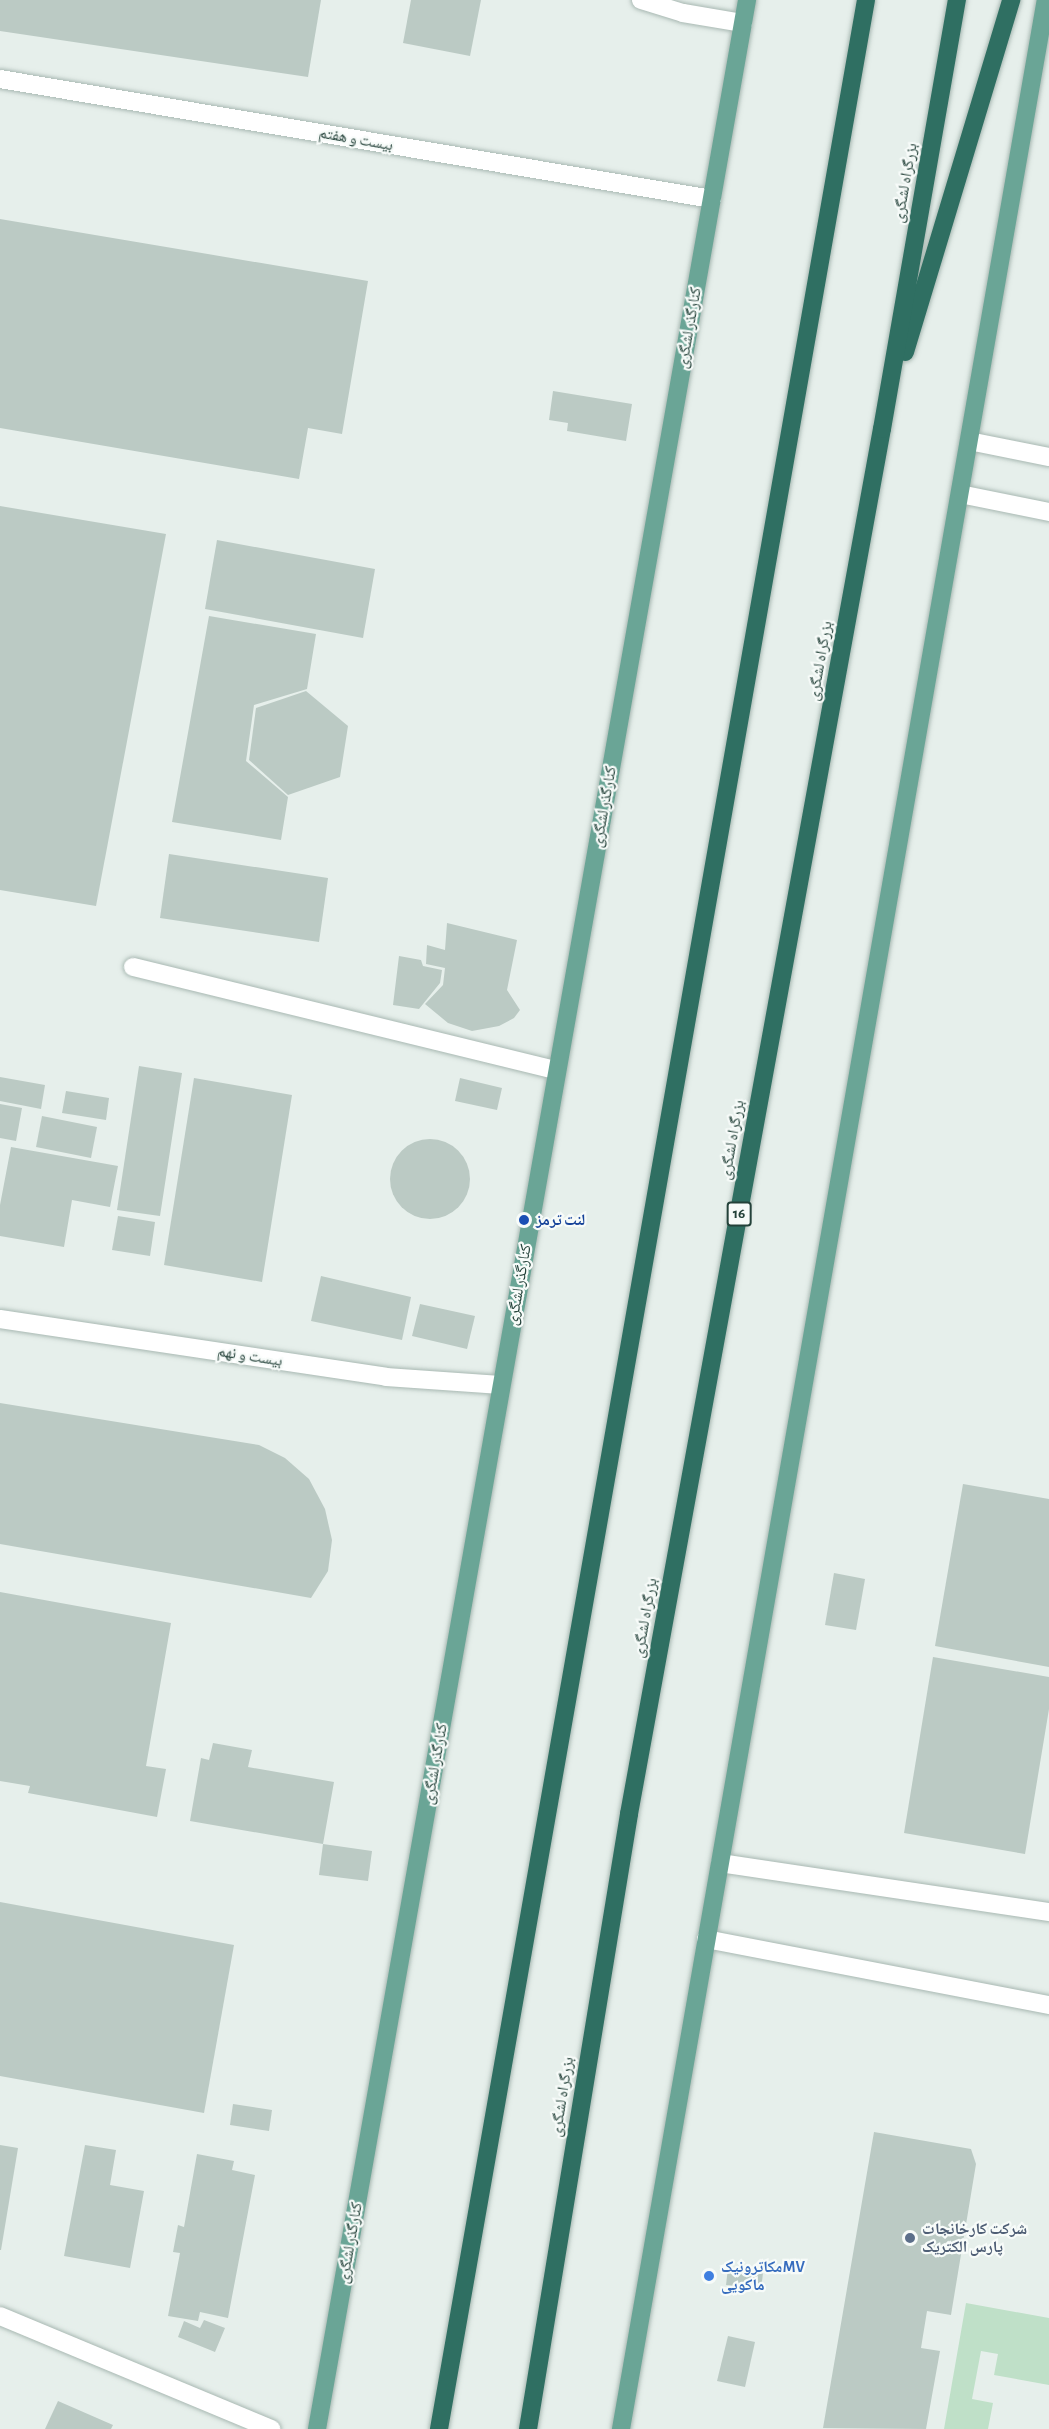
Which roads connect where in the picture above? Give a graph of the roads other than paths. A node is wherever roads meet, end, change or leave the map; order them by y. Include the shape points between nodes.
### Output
1 (641, 0) edge
2 (747, 0) edge
3 (866, 0) edge
4 (957, 0) edge
5 (1011, 0) edge
6 (1046, 0) edge
7 (743, 23) junction
8 (0, 79) edge
9 (712, 199) junction
10 (882, 429) junction
11 (969, 441) junction
12 (1049, 457) edge
13 (960, 494) junction
14 (1049, 512) edge
15 (133, 967) dead end
16 (557, 1070) junction
17 (0, 1319) edge
18 (501, 1385) junction
19 (720, 1863) junction
20 (1049, 1912) edge
21 (706, 1939) junction
22 (1049, 2005) edge
23 (0, 2316) edge
24 (271, 2429) edge
25 (317, 2429) edge
26 (439, 2429) edge
27 (528, 2429) edge
28 (621, 2429) edge

1 - 7 street via 682,13
2 - 7 main road, کنارگذر لشگری
3 - 26 highway
4 - 10 highway, بزرگراه لشگری / 16
5 - 10 highway
6 - 11 main road
7 - 9 main road, کنارگذر لشگری
8 - 9 street, بیست و هفتم
9 - 16 main road, کنارگذر لشگری
10 - 27 highway, بزرگراه لشگری / 16 via 629,1814
11 - 12 street
11 - 13 main road
13 - 14 street
13 - 19 main road
15 - 16 street
16 - 18 main road, کنارگذر لشگری
17 - 18 street, بیست و نهم via 386,1377
18 - 25 main road, کنارگذر لشگری
19 - 20 street
19 - 21 main road
21 - 22 street
21 - 28 main road
23 - 24 street

